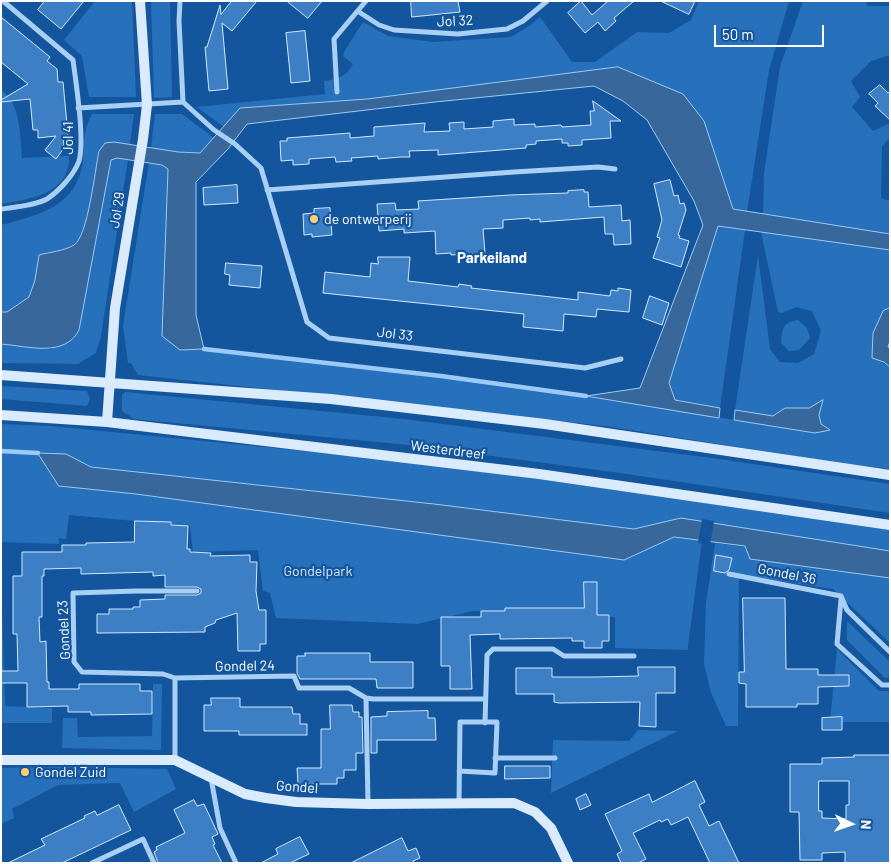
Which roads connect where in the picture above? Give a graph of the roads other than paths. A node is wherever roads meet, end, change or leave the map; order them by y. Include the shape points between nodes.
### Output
1 (2, 1) edge
2 (140, 1) edge
3 (180, 1) edge
4 (366, 1) edge
5 (548, 1) edge
6 (359, 12) junction
7 (337, 92) dead end
8 (183, 102) junction
9 (147, 105) junction
10 (78, 108) junction
11 (615, 169) dead end
12 (267, 190) junction
13 (1, 209) edge
14 (621, 359) dead end
15 (1, 375) edge
16 (108, 383) junction
17 (1, 415) edge
18 (107, 422) junction
19 (890, 475) edge
20 (890, 525) edge
21 (729, 574) dead end
22 (197, 590) dead end
23 (841, 596) junction
24 (890, 652) edge
25 (634, 656) dead end
26 (175, 678) junction
27 (890, 685) edge
28 (366, 698) junction
29 (486, 699) junction
30 (486, 722) junction
31 (495, 758) junction
32 (554, 758) dead end
33 (1, 760) edge
34 (175, 760) junction
35 (459, 771) junction
36 (211, 778) junction
37 (459, 803) junction
38 (368, 804) junction
39 (92, 863) edge
40 (154, 863) edge
41 (236, 863) edge
42 (568, 863) edge

1 - 10 street, Jol 41 via 73,60
2 - 9 main road, Jol 29
3 - 8 street
4 - 6 street
5 - 6 street, Jol 32 via 524,21 507,29 458,34 394,30 378,25
6 - 7 street via 334,39
8 - 9 street
8 - 12 street, Jol 33 via 261,168
9 - 10 street, Jol 41
9 - 16 main road, Jol 29 via 115,308
10 - 13 street, Jol 41 via 79,162 68,180 46,199
11 - 12 street via 598,167 514,172
12 - 14 street, Jol 33 via 307,322 329,338 585,368
15 - 16 main road
16 - 18 main road, Jol 29
16 - 19 main road via 332,399 545,424
17 - 18 main road, Westerdreef
18 - 20 main road, Westerdreef via 539,474
21 - 23 street, Gondel 36
22 - 26 street, Gondel 23 via 73,593 74,662 82,672 164,674
23 - 24 street via 847,610
23 - 27 street via 837,644 882,685
25 - 29 street via 564,656 553,649 493,649 487,654
26 - 28 street, Gondel 24 via 294,676 299,688 349,688
26 - 34 street
28 - 29 street, Gondel 24
28 - 38 street
29 - 30 street
30 - 31 street via 496,722
30 - 35 street via 460,722
31 - 32 street
31 - 35 street via 495,773
33 - 34 main road, Gondel
34 - 36 main road, Gondel
35 - 37 street
36 - 38 main road, Gondel via 244,794 266,798
36 - 41 street via 220,828
37 - 38 main road, Gondel
37 - 42 main road, Gondel via 514,803 535,812 551,828
39 - 40 street via 143,839

